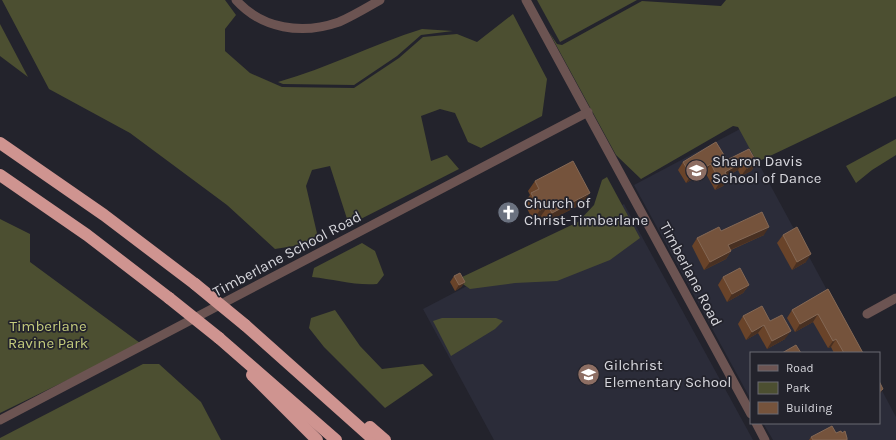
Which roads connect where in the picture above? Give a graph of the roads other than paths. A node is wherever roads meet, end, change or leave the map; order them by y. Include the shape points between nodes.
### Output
1 (236, 0) edge
2 (380, 0) edge
3 (526, 0) edge
4 (588, 112) junction
5 (0, 143) edge
6 (0, 175) edge
7 (896, 298) edge
8 (867, 314) dead end
9 (219, 338) junction
10 (288, 362) junction
11 (750, 412) edge
12 (0, 420) edge
13 (757, 424) edge
14 (317, 440) edge
15 (336, 440) edge
16 (374, 440) edge
17 (385, 440) edge
18 (765, 440) edge

1 - 2 street via 251,15 269,24 303,28 338,22
3 - 4 street, Timberlane Road
4 - 11 street, Timberlane Road
4 - 12 street, Timberlane School Road
5 - 10 highway, bridge via 104,215 195,284
6 - 9 highway, bridge via 87,235
7 - 8 street
9 - 14 highway via 277,402
9 - 15 highway
10 - 16 highway
10 - 17 highway
13 - 18 street

